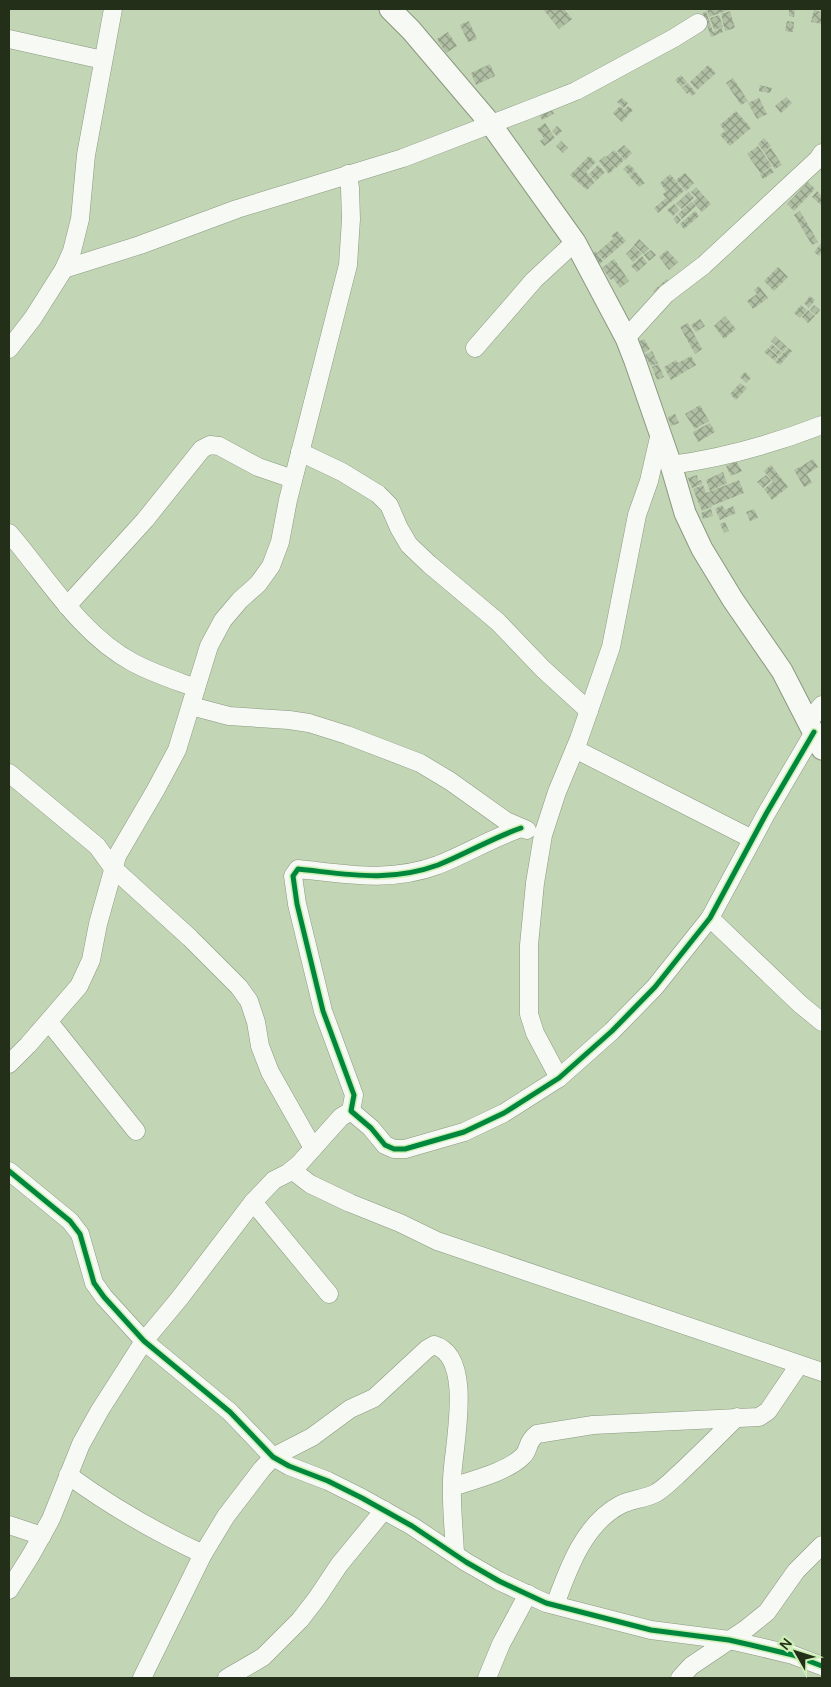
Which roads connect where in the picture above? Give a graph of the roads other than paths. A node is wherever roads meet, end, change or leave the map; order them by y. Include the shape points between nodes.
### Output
1 (113, 9) edge
2 (390, 9) edge
3 (698, 22) dead end
4 (9, 39) edge
5 (104, 60) junction
6 (490, 123) junction
7 (822, 153) edge
8 (348, 174) junction
9 (574, 242) junction
10 (64, 269) junction
11 (626, 338) junction
12 (475, 348) dead end
13 (9, 349) edge
14 (822, 425) edge
15 (660, 433) junction
16 (300, 452) junction
17 (671, 465) junction
18 (293, 480) junction
19 (9, 533) edge
20 (67, 606) junction
21 (196, 688) junction
22 (822, 705) edge
23 (191, 706) junction
24 (589, 711) junction
25 (815, 734) edge
26 (575, 749) junction
27 (822, 754) edge
28 (800, 755) junction
29 (9, 773) edge
30 (521, 828) junction
31 (543, 834) junction
32 (752, 839) junction
33 (113, 868) junction
34 (710, 918) junction
35 (49, 1022) junction
36 (822, 1022) edge
37 (9, 1064) edge
38 (559, 1078) junction
39 (350, 1111) junction
40 (136, 1131) dead end
41 (313, 1148) junction
42 (292, 1170) junction
43 (9, 1171) edge
44 (253, 1202) junction
45 (328, 1294) dead end
46 (144, 1342) junction
47 (799, 1365) junction
48 (822, 1372) edge
49 (737, 1417) junction
50 (273, 1457) junction
51 (68, 1475) junction
52 (452, 1487) junction
53 (384, 1510) junction
54 (9, 1525) edge
55 (42, 1536) junction
56 (822, 1545) edge
57 (202, 1554) junction
58 (456, 1554) junction
59 (9, 1590) edge
60 (528, 1594) junction
61 (555, 1605) junction
62 (729, 1640) junction
63 (822, 1666) edge
64 (142, 1678) edge
65 (227, 1678) edge
66 (487, 1678) edge
67 (680, 1678) edge

1 - 5 street
2 - 6 street
3 - 6 street via 576,91
4 - 5 street
5 - 10 street via 86,155 80,219
6 - 8 street via 404,158
6 - 9 street
7 - 11 street via 748,226 666,294
8 - 10 street
8 - 16 street via 351,219 348,265
9 - 11 street
9 - 12 street via 534,280
10 - 13 street
11 - 15 street
14 - 17 street via 753,448
15 - 17 street
15 - 24 street via 649,482 637,515 611,647
16 - 18 street
16 - 24 street via 378,494 389,505 409,545 498,622
17 - 25 street via 685,513 702,549 782,671
18 - 20 street via 258,467 219,446 210,445 202,449 145,520
18 - 21 street via 280,542 271,566 223,620 209,646
19 - 20 street
20 - 21 street via 81,622 131,662
21 - 23 street
22 - 25 street
23 - 30 street via 229,716 309,723 355,738 420,763
23 - 33 street via 176,750
24 - 26 street
25 - 28 street
26 - 31 street
26 - 32 street
27 - 28 street
28 - 32 street
29 - 33 street via 97,846
30 - 31 street
30 - 39 street via 436,866 402,874 374,877 298,869 295,872 297,904 322,1011 354,1095
31 - 38 street via 529,945 529,1014 535,1033
32 - 34 street
33 - 35 street via 91,960 79,986
33 - 41 street via 239,987 256,1022 260,1046 270,1072
34 - 36 street
34 - 38 street via 656,988
35 - 37 street
35 - 40 street
38 - 39 street via 504,1113 464,1132 405,1149 385,1145
39 - 41 street
41 - 42 street
42 - 44 street via 274,1180
42 - 47 street via 310,1184 437,1242
43 - 46 street via 70,1221 80,1234 94,1283
44 - 45 street
44 - 46 street
46 - 50 street via 230,1412
46 - 51 street via 100,1410
47 - 48 street
47 - 49 street via 768,1411 759,1416
49 - 52 street via 593,1424 537,1434 530,1438 525,1455 516,1462
49 - 61 street via 656,1493 622,1504 597,1521 579,1549
50 - 52 street via 312,1437 350,1409 374,1398 434,1345 450,1358 460,1398
50 - 53 street
50 - 57 street via 226,1516
51 - 55 street
51 - 57 street via 142,1524
52 - 58 street
53 - 58 street
53 - 65 street via 300,1620 263,1657
54 - 55 street
55 - 59 street
56 - 62 street via 796,1571 767,1612
57 - 64 street
58 - 60 street
60 - 61 street
60 - 66 street
61 - 62 street via 651,1630
62 - 63 street via 793,1655
62 - 67 street via 691,1666

